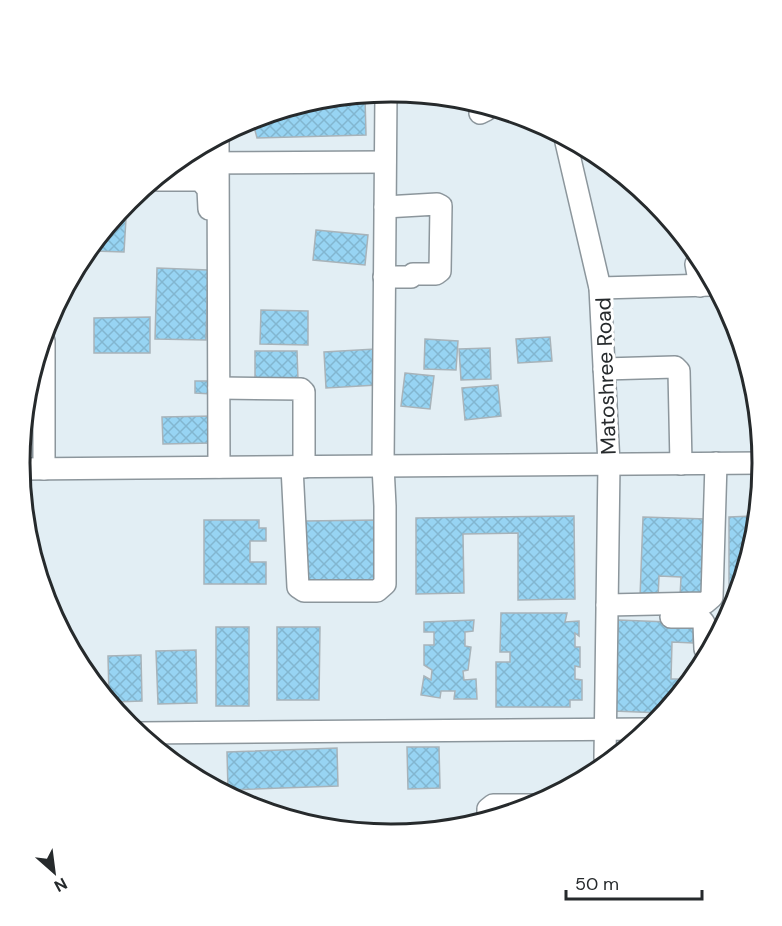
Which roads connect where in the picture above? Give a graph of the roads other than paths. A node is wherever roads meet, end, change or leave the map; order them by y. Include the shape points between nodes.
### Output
1 (386, 102) edge
2 (216, 147) edge
3 (567, 148) edge
4 (385, 162) junction
5 (162, 184) edge
6 (205, 185) edge
7 (385, 207) junction
8 (384, 277) junction
9 (705, 286) edge
10 (600, 288) junction
11 (604, 369) junction
12 (40, 379) edge
13 (219, 392) junction
14 (37, 409) edge
15 (716, 463) junction
16 (752, 463) edge
17 (609, 464) junction
18 (681, 464) junction
19 (383, 466) junction
20 (219, 467) junction
21 (298, 467) junction
22 (30, 469) edge
23 (45, 469) junction
24 (607, 610) junction
25 (705, 642) edge
26 (606, 729) junction
27 (634, 729) edge
28 (152, 733) edge
29 (605, 753) edge
30 (509, 804) edge
31 (488, 811) edge

1 - 4 street
2 - 6 street
3 - 10 street
4 - 6 street
4 - 7 street
5 - 6 street
6 - 13 street
7 - 8 street
7 - 8 street via 441,206 440,271
8 - 19 street
9 - 10 street, Matoshree Road
10 - 11 street, Matoshree Road
11 - 17 street, Matoshree Road
11 - 18 street via 675,367 679,371
12 - 14 street
13 - 20 street
13 - 21 street via 301,389 304,395
14 - 23 street
15 - 16 street
15 - 18 street
15 - 24 street via 712,597 705,603 633,597
17 - 18 street
17 - 19 street
17 - 24 street, Matoshree Road
19 - 21 street
19 - 21 street via 385,584 377,591 304,591 298,587
20 - 21 street
20 - 23 street
22 - 23 street
24 - 25 street via 699,617 705,623
24 - 26 street, Matoshree Road
26 - 27 street
26 - 28 street
26 - 29 street, Matoshree Road
30 - 31 street via 493,804

